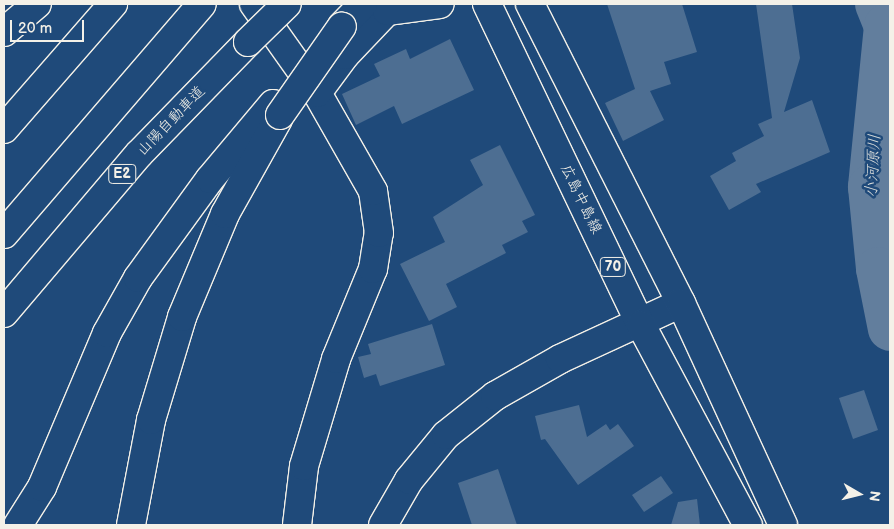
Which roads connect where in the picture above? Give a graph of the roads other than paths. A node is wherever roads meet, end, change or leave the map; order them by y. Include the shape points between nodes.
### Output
1 (37, 4) edge
2 (113, 4) edge
3 (202, 4) edge
4 (254, 4) edge
5 (287, 4) edge
6 (363, 4) edge
7 (440, 4) edge
8 (487, 4) edge
9 (530, 4) edge
10 (4, 32) edge
11 (317, 93) junction
12 (277, 110) junction
13 (4, 129) edge
14 (4, 234) edge
15 (681, 303) junction
16 (4, 313) edge
17 (641, 325) junction
18 (18, 525) edge
19 (131, 525) edge
20 (297, 525) edge
21 (383, 525) edge
22 (748, 525) edge
23 (783, 525) edge

1 - 10 main road
2 - 13 main road
3 - 14 main road
4 - 11 main road
5 - 16 main road, 山陽自動車道 / E2, bridge via 139,154
6 - 12 main road, bridge
7 - 11 main road via 387,11 345,54
8 - 17 main road, 広島中島線 / 70
9 - 15 main road
11 - 20 main road via 373,191 378,233 372,270 336,358 304,466
12 - 18 main road via 210,179 138,278 107,333 42,487
12 - 19 main road via 225,214 182,317 151,420
15 - 17 main road
15 - 23 main road
17 - 21 main road via 560,359 494,396 446,436 409,480
17 - 22 main road, 広島中島線 / 70

